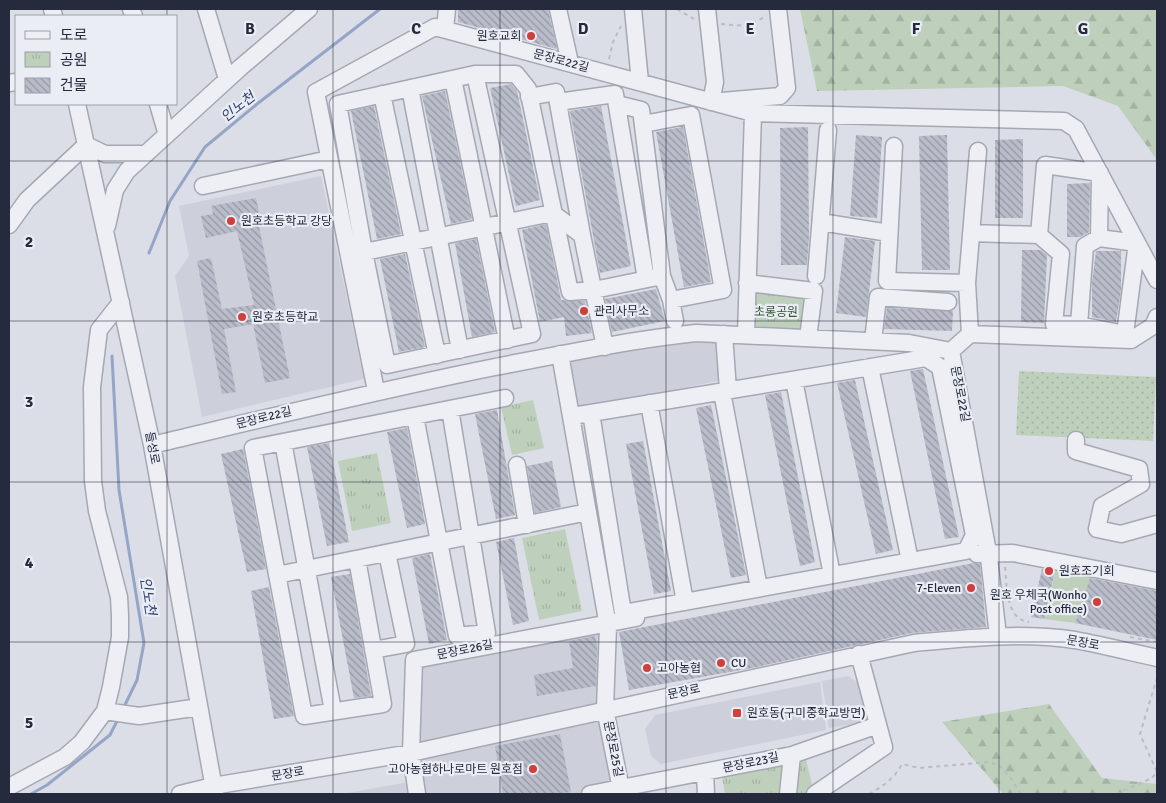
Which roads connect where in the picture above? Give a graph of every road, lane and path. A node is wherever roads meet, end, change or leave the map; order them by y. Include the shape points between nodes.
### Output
1 (206, 9) edge
2 (309, 9) edge
3 (436, 9) edge
4 (447, 9) edge
5 (558, 9) edge
6 (677, 9) edge
7 (776, 11) edge
8 (634, 12) edge
9 (708, 16) edge
10 (440, 28) junction
11 (570, 64) junction
12 (601, 72) junction
13 (476, 74) junction
14 (228, 79) junction
15 (453, 79) junction
16 (640, 82) junction
17 (410, 88) junction
18 (382, 94) junction
19 (530, 97) junction
20 (558, 102) junction
21 (711, 102) junction
22 (617, 104) junction
23 (77, 105) edge
24 (158, 105) edge
25 (753, 113) junction
26 (643, 124) junction
27 (828, 130) dead end
28 (167, 135) junction
29 (86, 145) junction
30 (894, 146) dead end
31 (978, 151) dead end
32 (146, 154) junction
33 (329, 159) junction
34 (1100, 173) junction
35 (203, 186) dead end
36 (552, 213) junction
37 (509, 222) junction
38 (821, 222) junction
39 (9, 224) edge
40 (485, 227) junction
41 (106, 231) junction
42 (889, 233) junction
43 (971, 233) junction
44 (582, 235) junction
45 (1039, 235) junction
46 (438, 237) junction
47 (415, 242) junction
48 (1092, 242) junction
49 (1140, 248) junction
50 (357, 254) junction
51 (1061, 254) junction
52 (1157, 265) edge
53 (662, 276) junction
54 (816, 276) dead end
55 (646, 279) junction
56 (1157, 280) edge
57 (747, 283) junction
58 (967, 283) junction
59 (594, 290) junction
60 (671, 300) junction
61 (121, 302) junction
62 (948, 302) dead end
63 (1157, 317) edge
64 (675, 321) dead end
65 (1079, 325) junction
66 (724, 334) junction
67 (970, 334) junction
68 (746, 335) junction
69 (808, 338) junction
70 (507, 340) junction
71 (873, 341) junction
72 (605, 347) junction
73 (460, 350) junction
74 (951, 351) junction
75 (437, 354) junction
76 (560, 354) junction
77 (870, 367) junction
78 (794, 380) junction
79 (376, 391) junction
80 (725, 391) junction
81 (505, 398) dead end
82 (649, 404) junction
83 (450, 409) junction
84 (591, 413) junction
85 (415, 416) junction
86 (572, 416) junction
87 (1076, 440) dead end
88 (283, 442) junction
89 (152, 445) junction
90 (517, 464) dead end
91 (588, 512) junction
92 (1157, 524) edge
93 (527, 525) junction
94 (471, 536) junction
95 (439, 542) junction
96 (988, 552) junction
97 (387, 553) junction
98 (357, 559) junction
99 (910, 561) junction
100 (1005, 564) dead end
101 (307, 569) junction
102 (277, 575) junction
103 (832, 576) junction
104 (1157, 581) edge
105 (759, 588) junction
106 (685, 602) junction
107 (1014, 614) dead end
108 (608, 624) junction
109 (998, 636) junction
110 (373, 650) junction
111 (860, 654) junction
112 (1157, 658) edge
113 (1157, 678) edge
114 (199, 707) junction
115 (605, 709) junction
116 (334, 711) junction
117 (116, 712) junction
118 (878, 725) junction
119 (411, 753) junction
120 (792, 755) junction
121 (705, 773) junction
122 (9, 787) edge
123 (214, 790) edge
124 (621, 791) edge
125 (180, 794) edge
126 (418, 794) edge
127 (590, 794) edge
128 (706, 794) edge
129 (788, 794) edge
130 (815, 794) edge
131 (869, 794) edge
132 (1021, 794) edge
133 (1116, 794) edge

1 - 14 street
2 - 14 street
3 - 10 street
4 - 10 street
5 - 11 street
6 - 9 path via 690,17
7 - 9 path via 746,26
7 - 21 street via 787,88 784,93
8 - 12 path via 613,42 609,59
8 - 16 street
9 - 21 street via 715,82
10 - 11 street, 문장로22길
10 - 33 street via 316,92
11 - 12 street, 문장로22길
12 - 16 street, 문장로22길
13 - 15 street
13 - 19 street via 516,74
13 - 37 street
14 - 28 street
15 - 17 street
15 - 40 street
16 - 21 street, 문장로22길
17 - 18 street
17 - 46 street
18 - 47 street
18 - 50 street via 338,104
19 - 20 street via 556,92
19 - 36 street
20 - 22 street via 615,94
20 - 44 street
21 - 25 street, 문장로22길
22 - 26 street via 641,110
22 - 55 street
23 - 29 street, 들성로
24 - 28 street
25 - 34 street, 문장로22길 via 1064,121 1076,129
25 - 57 street
26 - 53 street
26 - 60 street via 692,115 723,290
27 - 38 street
28 - 32 street
29 - 32 street via 105,154
29 - 39 street via 27,200
29 - 41 street, 들성로
30 - 42 street
31 - 43 street
32 - 41 street via 127,171 115,190
33 - 35 street
33 - 50 street
34 - 45 street via 1046,165
34 - 48 street
34 - 49 street, 문장로22길
36 - 37 street
36 - 44 street
36 - 59 street via 570,292
37 - 40 street
37 - 70 street via 532,334
38 - 42 street
38 - 54 street
40 - 46 street
40 - 70 street
41 - 61 street, 들성로
42 - 58 street via 886,281
43 - 45 street
43 - 58 street
44 - 59 street
45 - 51 street
46 - 47 street
46 - 73 street
47 - 50 street
47 - 75 street
48 - 49 street
48 - 51 street
48 - 65 street
49 - 52 street
49 - 56 street, 문장로22길
49 - 65 street via 1125,334
50 - 75 street via 387,365
50 - 79 street
51 - 65 street via 1054,324
53 - 55 street
53 - 60 street
55 - 59 street
57 - 68 street
57 - 69 street via 814,291
58 - 67 street
59 - 72 street
60 - 64 street
61 - 89 street, 들성로
61 - 117 street via 99,330 92,386 93,481 97,511 119,597
62 - 71 street via 878,297
63 - 67 street via 1153,326 1131,340
66 - 68 street, 문장로22길
66 - 72 street, 문장로22길 via 672,335
66 - 80 street
67 - 74 street
68 - 69 street, 문장로22길
69 - 71 street, 문장로22길
70 - 73 street
71 - 74 street, 문장로22길 via 909,343
72 - 76 street, 문장로22길
73 - 75 street
74 - 96 street, 문장로22길
76 - 79 street, 문장로22길
76 - 86 street
77 - 78 street
77 - 99 street
77 - 99 street via 926,358 940,367 974,535 966,551
78 - 80 street
78 - 103 street
79 - 89 street, 문장로22길
80 - 82 street
80 - 105 street
81 - 83 street
82 - 84 street
82 - 106 street
83 - 85 street
83 - 94 street
84 - 86 street
84 - 106 street via 622,613
85 - 88 street
85 - 95 street
86 - 91 street
87 - 92 street via 1076,452 1139,469 1142,484 1102,506 1097,529 1120,534
88 - 101 street
88 - 102 street via 253,448
89 - 114 street, 들성로
90 - 93 street
91 - 93 street
91 - 108 street
93 - 94 street
94 - 95 street
94 - 95 street via 487,633 457,636
95 - 97 street
96 - 104 street via 1013,553
96 - 108 street
96 - 109 street, 문장로22길
97 - 98 street
97 - 110 street via 406,644
98 - 101 street
98 - 110 street
99 - 103 street
100 - 107 path via 1009,605
101 - 102 street
101 - 116 street
102 - 116 street via 304,716
103 - 105 street
105 - 106 street
108 - 115 street
108 - 119 street, 문장로26길 via 414,660
109 - 111 street, 문장로 via 914,643
109 - 112 street, 문장로 via 1074,640
110 - 116 street via 383,704
111 - 115 street, 문장로
111 - 118 street
113 - 133 path via 1140,734 1157,772 1152,778
114 - 117 street via 139,716
114 - 123 street, 들성로
115 - 119 street, 문장로
115 - 124 street, 문장로25길
117 - 122 street via 65,757
118 - 120 street, 문장로23길
118 - 130 street via 884,747
119 - 123 street, 문장로
119 - 126 street
120 - 121 street, 문장로23길
120 - 129 street
121 - 124 street, 문장로23길
121 - 128 street
123 - 125 street, 문장로
124 - 127 street, 문장로25길
131 - 132 path via 898,772 902,764 919,768 980,761 1000,766

